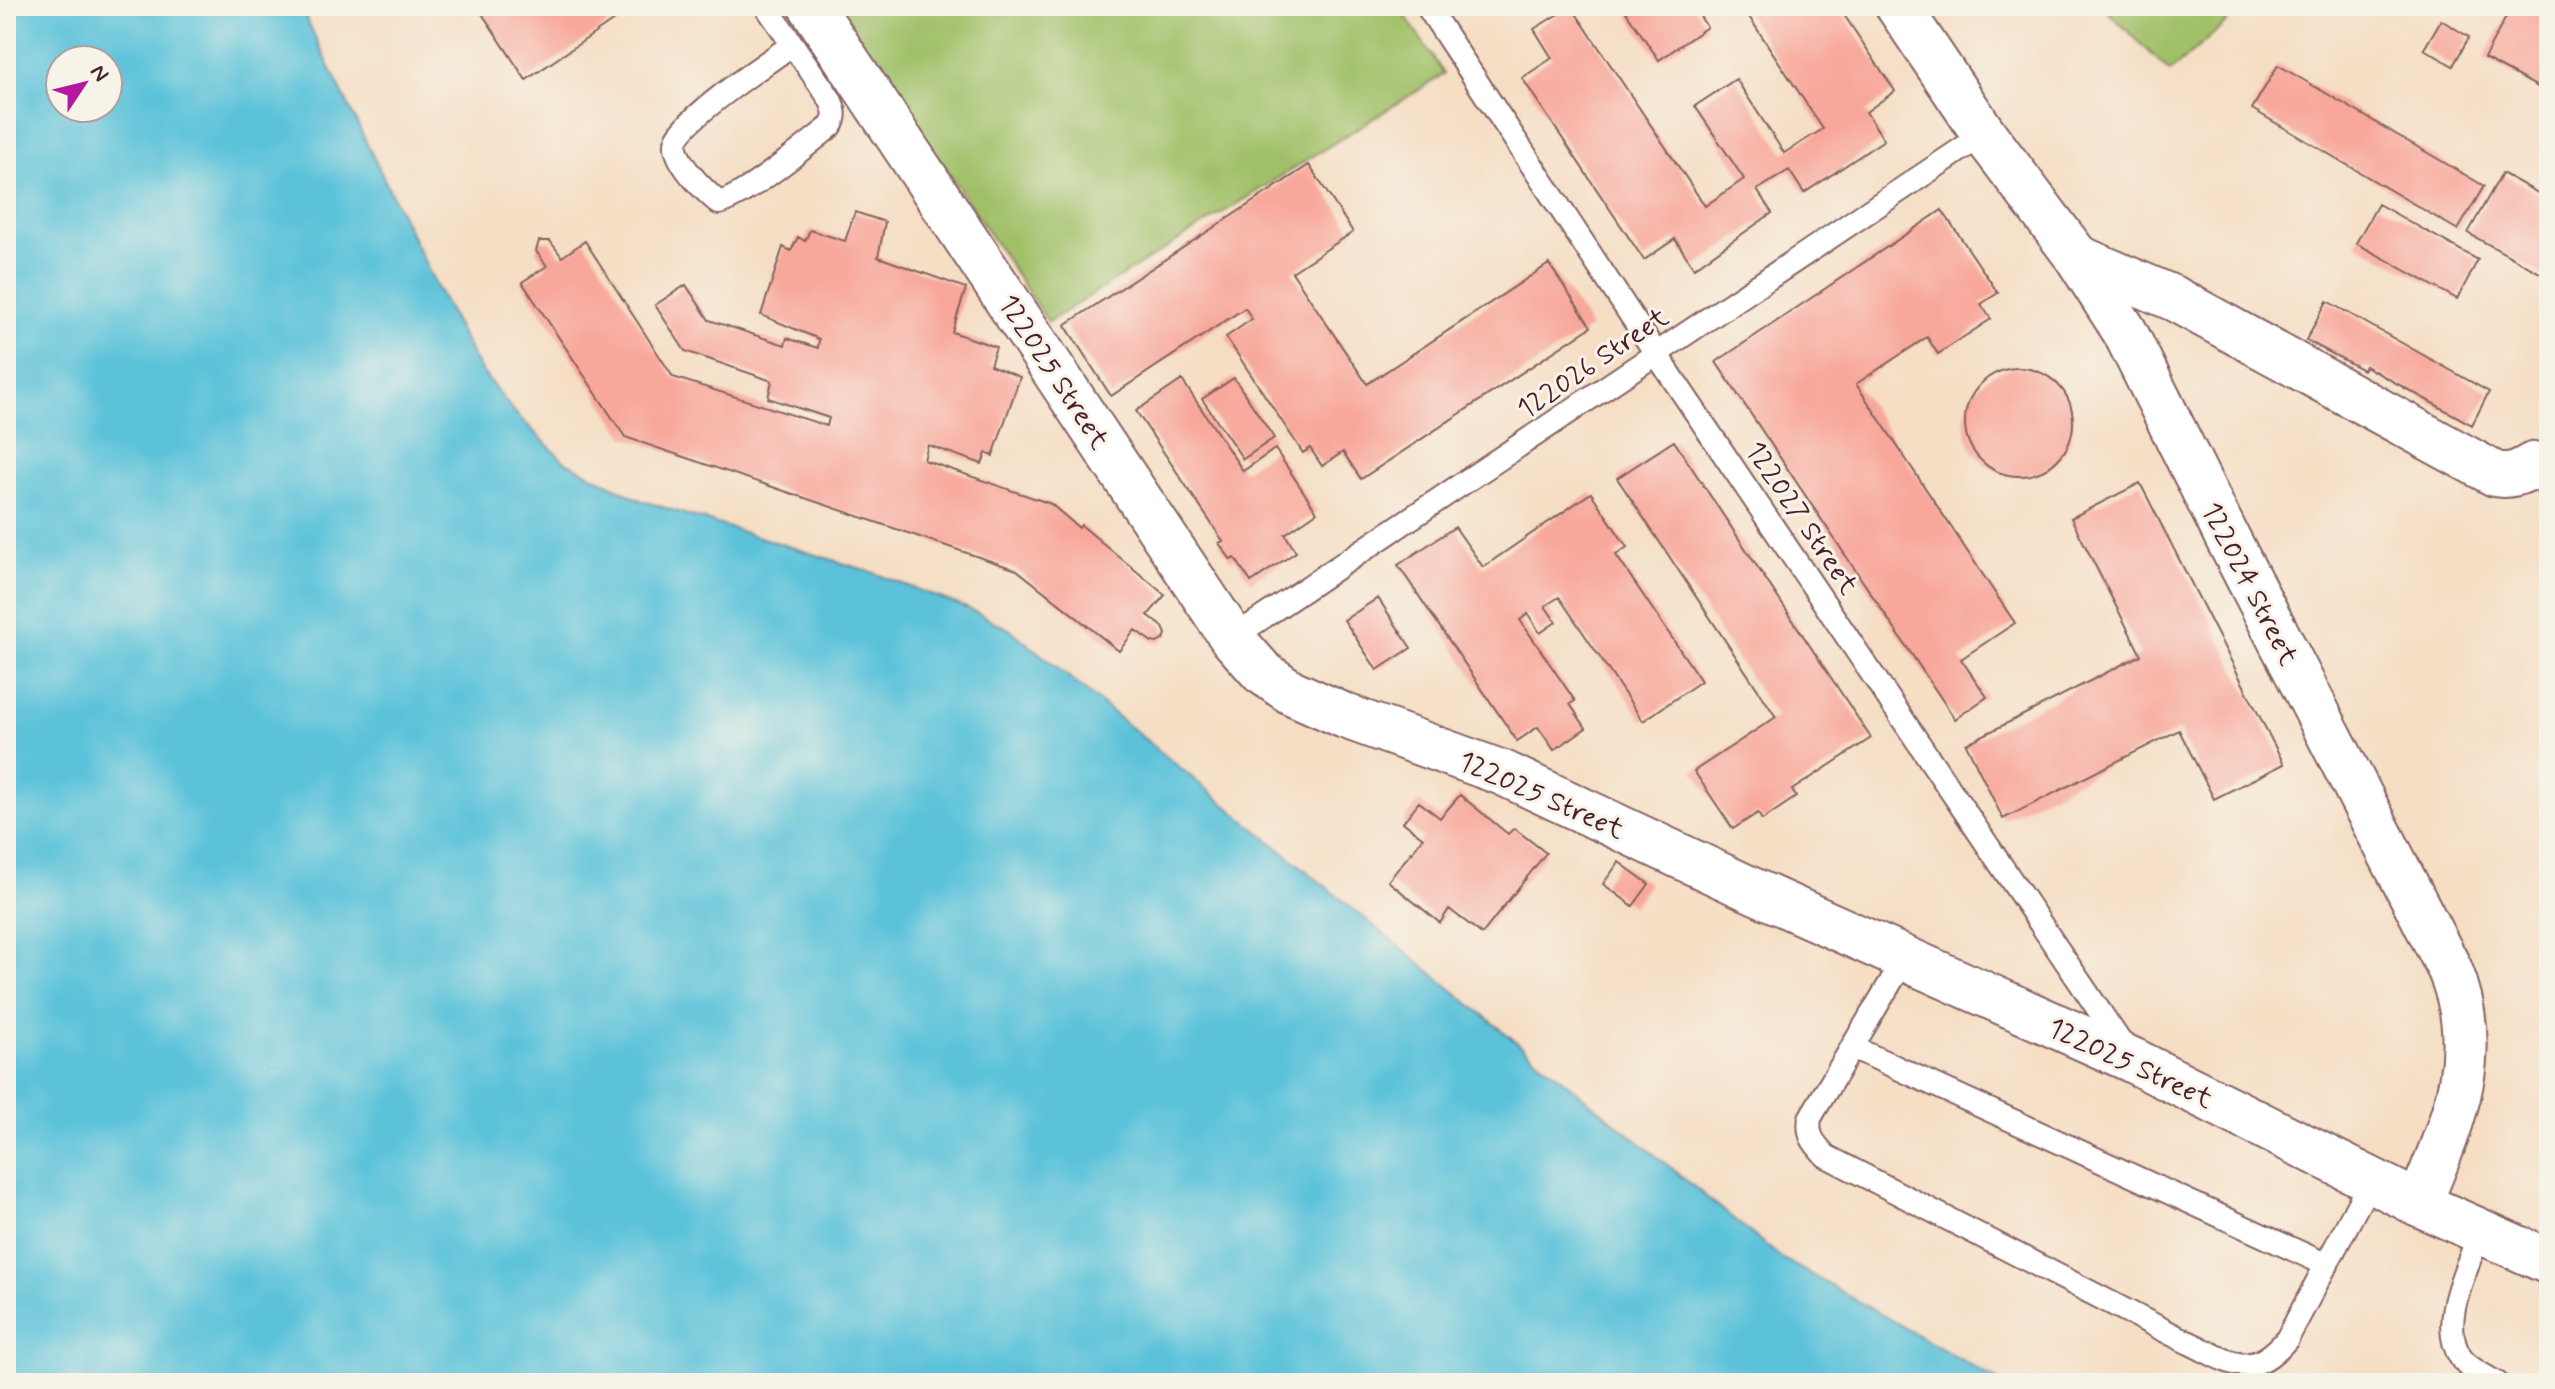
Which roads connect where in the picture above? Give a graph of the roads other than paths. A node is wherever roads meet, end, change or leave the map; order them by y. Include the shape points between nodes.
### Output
1 (766, 6) edge
2 (811, 6) edge
3 (1427, 6) edge
4 (1898, 6) edge
5 (792, 45) junction
6 (1984, 134) junction
7 (2077, 257) junction
8 (1657, 355) junction
9 (2544, 461) edge
10 (1232, 638) junction
11 (1905, 958) junction
12 (1852, 1047) junction
13 (2132, 1060) junction
14 (2371, 1180) junction
15 (2419, 1204) junction
16 (2480, 1232) junction
17 (2549, 1262) edge
18 (2327, 1265) junction
19 (2497, 1383) edge

1 - 5 lane
2 - 10 street, 122025 Street
3 - 8 lane, 122027 Street
4 - 6 street, 122024 Street
5 - 5 lane via 830,99 835,119 753,185 719,203 681,161 677,139 713,103
6 - 7 street, 122024 Street
6 - 8 lane, 122026 Street
7 - 9 street via 2175,299 2495,474 2519,473
7 - 15 street, 122024 Street via 2125,332 2456,985 2465,1043 2460,1091
8 - 10 lane, 122026 Street
8 - 13 lane, 122027 Street
10 - 11 street, 122025 Street via 1262,672 1303,698 1503,773
11 - 12 lane
11 - 13 street, 122025 Street
12 - 18 lane
12 - 18 lane via 1810,1118 1810,1137 1826,1156 2183,1340 2239,1365 2262,1362 2287,1339
13 - 14 street, 122025 Street
14 - 15 street, 122025 Street
14 - 18 lane
15 - 16 street, 122025 Street
16 - 17 street, 122025 Street
16 - 19 lane via 2452,1325 2461,1358

